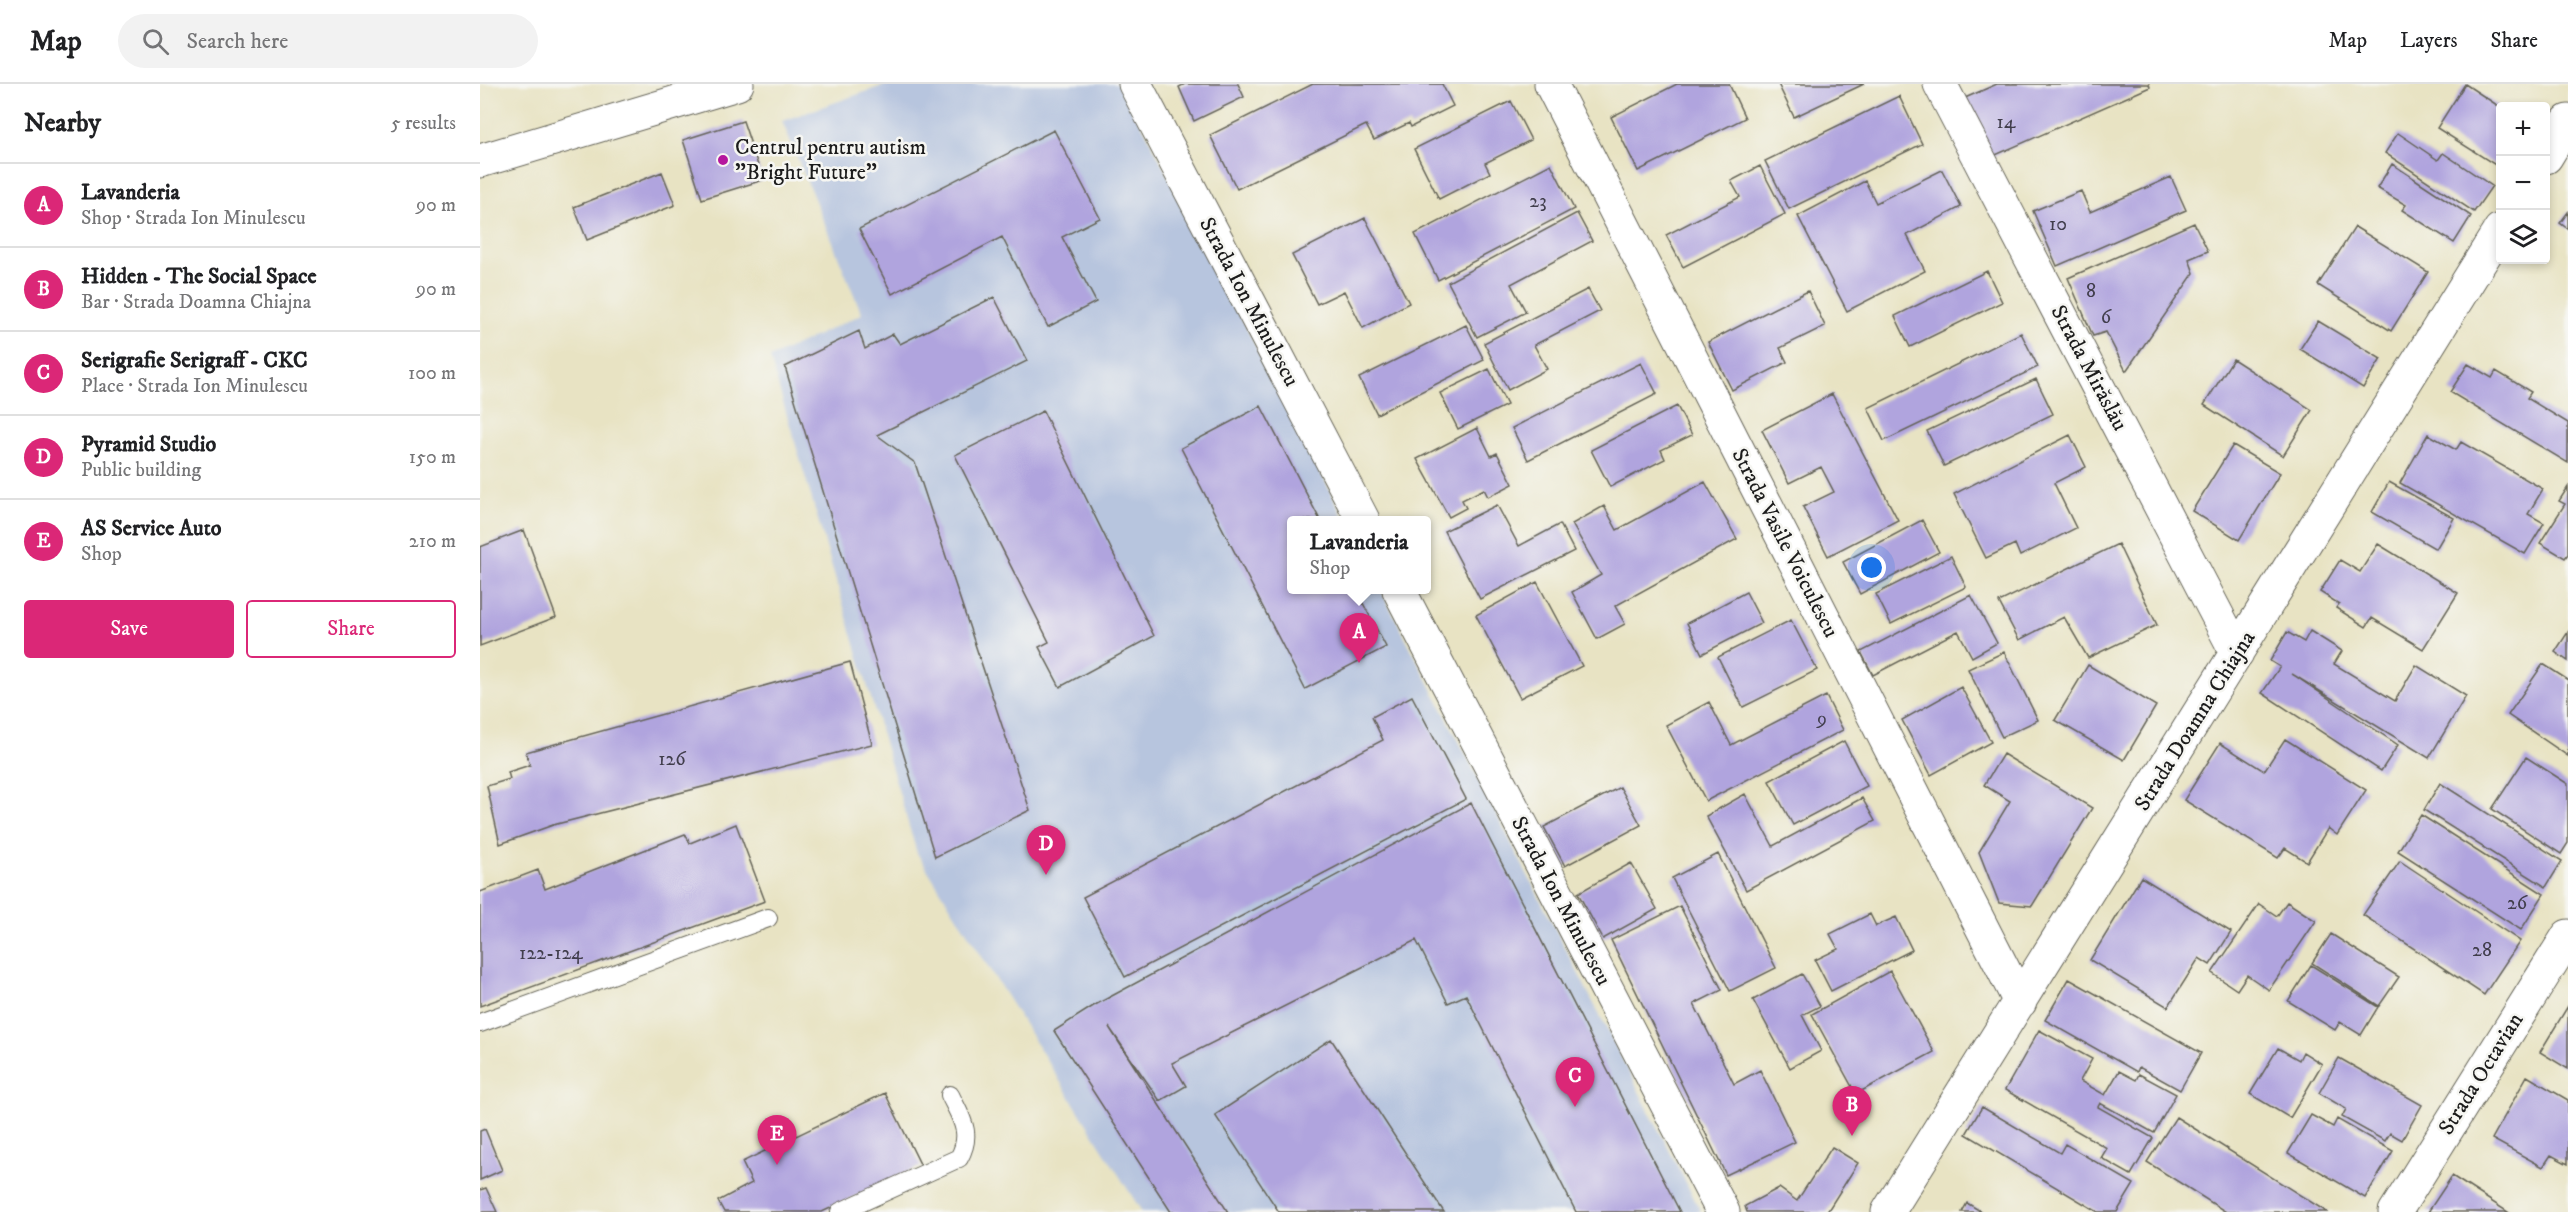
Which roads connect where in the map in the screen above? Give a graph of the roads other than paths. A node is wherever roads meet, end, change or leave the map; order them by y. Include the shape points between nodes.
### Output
1 (737, 84) edge
2 (1135, 84) edge
3 (1551, 84) edge
4 (1940, 84) edge
5 (2568, 121) edge
6 (2547, 156) edge
7 (480, 161) edge
8 (2496, 236) edge
9 (1361, 516) edge
10 (1401, 594) edge
11 (2237, 653) junction
12 (768, 918) dead end
13 (2568, 936) edge
14 (2020, 1002) junction
15 (480, 1023) edge
16 (950, 1095) dead end
17 (840, 1212) edge
18 (1723, 1212) edge
19 (1888, 1212) edge
20 (2395, 1212) edge

1 - 7 street
2 - 9 street, Strada Ion Minulescu
3 - 14 street, Strada Vasile Voiculescu
4 - 11 street, Strada Mirăslău
5 - 6 street
8 - 11 street, Strada Doamna Chiajna
10 - 18 street, Strada Ion Minulescu
11 - 14 street, Strada Doamna Chiajna
12 - 15 lane
13 - 20 street, Strada Octavian
14 - 19 street, Strada Doamna Chiajna
16 - 17 lane via 964,1125 967,1145 959,1158

